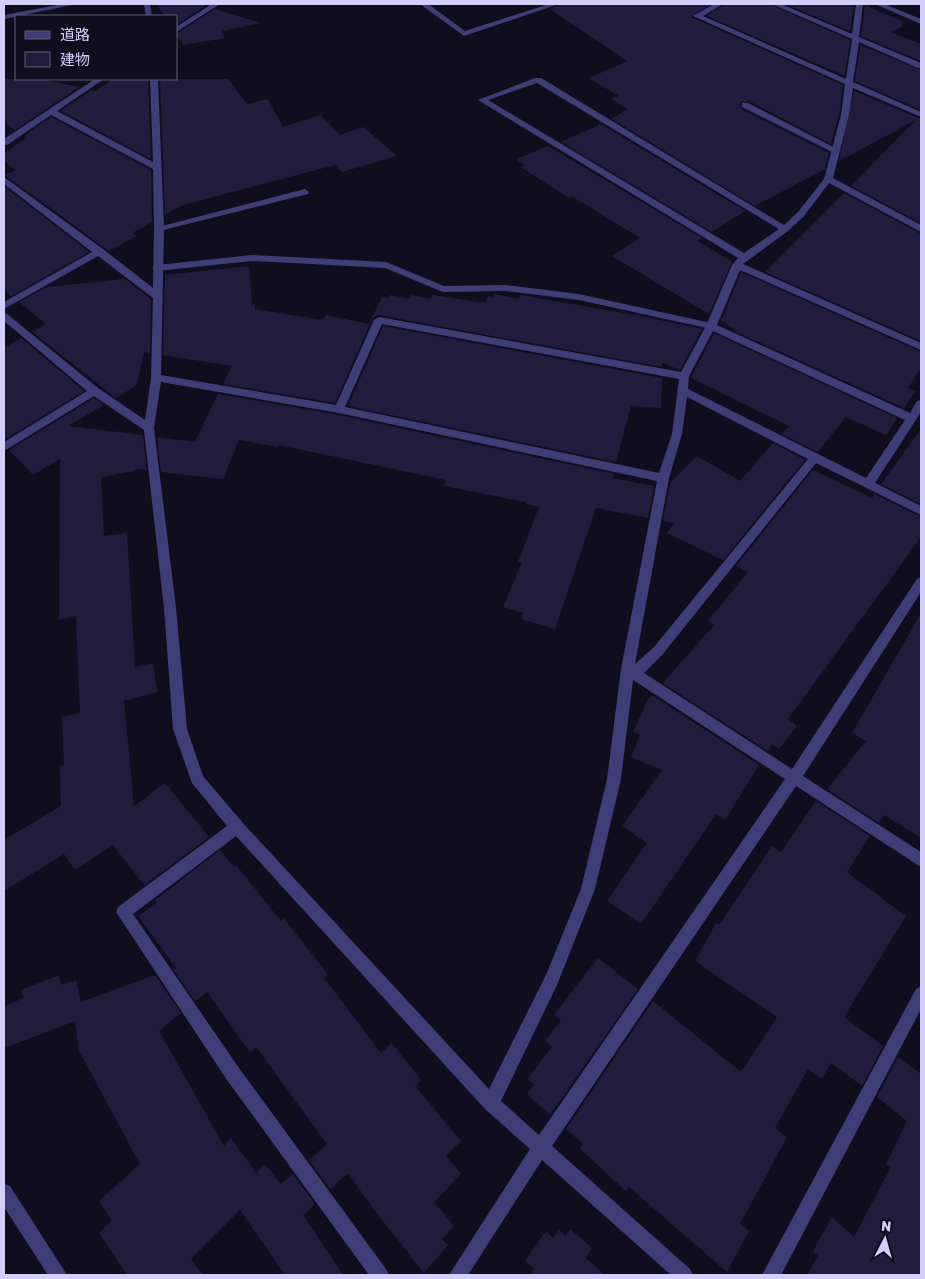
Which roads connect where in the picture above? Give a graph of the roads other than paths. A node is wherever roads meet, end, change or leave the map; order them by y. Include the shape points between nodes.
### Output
1 (73, 4) edge
2 (216, 4) edge
3 (424, 4) edge
4 (555, 4) edge
5 (719, 4) edge
6 (776, 4) edge
7 (860, 4) edge
8 (879, 4) edge
9 (4, 17) edge
10 (921, 22) edge
11 (178, 29) edge
12 (855, 38) junction
13 (921, 66) edge
14 (98, 80) edge
15 (154, 80) edge
16 (850, 85) junction
17 (745, 105) dead end
18 (50, 110) junction
19 (921, 115) edge
20 (4, 143) edge
21 (837, 151) junction
22 (157, 168) junction
23 (828, 179) junction
24 (4, 180) edge
25 (305, 192) dead end
26 (159, 228) junction
27 (785, 229) junction
28 (921, 229) edge
29 (100, 251) junction
30 (740, 261) junction
31 (156, 268) junction
32 (158, 297) junction
33 (4, 306) edge
34 (4, 316) edge
35 (711, 326) junction
36 (921, 347) edge
37 (684, 376) junction
38 (156, 378) junction
39 (683, 391) junction
40 (94, 392) junction
41 (921, 404) edge
42 (339, 409) junction
43 (910, 418) junction
44 (149, 428) junction
45 (4, 447) edge
46 (815, 457) junction
47 (663, 478) junction
48 (869, 483) junction
49 (921, 511) edge
50 (921, 582) edge
51 (631, 671) junction
52 (794, 778) junction
53 (237, 827) junction
54 (921, 860) edge
55 (921, 994) edge
56 (491, 1103) junction
57 (540, 1148) junction
58 (4, 1192) edge
59 (58, 1275) edge
60 (380, 1275) edge
61 (458, 1275) edge
62 (684, 1275) edge
63 (771, 1275) edge

1 - 9 street
2 - 11 street
3 - 4 street via 464,34
5 - 16 street via 697,16
6 - 12 street
7 - 12 street
8 - 10 street
12 - 13 street
12 - 16 street
14 - 18 street
15 - 22 street
16 - 19 street
16 - 21 street
17 - 21 street
18 - 20 street
18 - 22 street
21 - 23 street
22 - 26 street
23 - 27 street
23 - 28 street
24 - 29 street
25 - 26 street
26 - 31 street
27 - 30 street
27 - 30 street via 538,80 482,100
29 - 32 street
29 - 33 street
30 - 35 street
30 - 36 street
31 - 32 street
31 - 35 street via 252,258 386,265 443,289 504,288 579,297
32 - 38 street
34 - 40 street
35 - 37 street
35 - 43 street
37 - 39 street
37 - 42 street via 380,320
38 - 42 street
38 - 44 street
39 - 46 street
39 - 47 street via 677,434
40 - 44 street
40 - 45 street
41 - 43 street
42 - 47 street
43 - 48 street
44 - 53 street via 180,729 197,778
46 - 48 street
46 - 51 street via 658,650
47 - 51 street
48 - 49 street
50 - 52 street
51 - 52 street
51 - 56 street via 614,779 588,889 552,980
52 - 54 street
52 - 57 street
53 - 56 street
53 - 60 street via 123,912 233,1074
55 - 63 street
56 - 57 street
57 - 61 street
57 - 62 street
58 - 59 street

